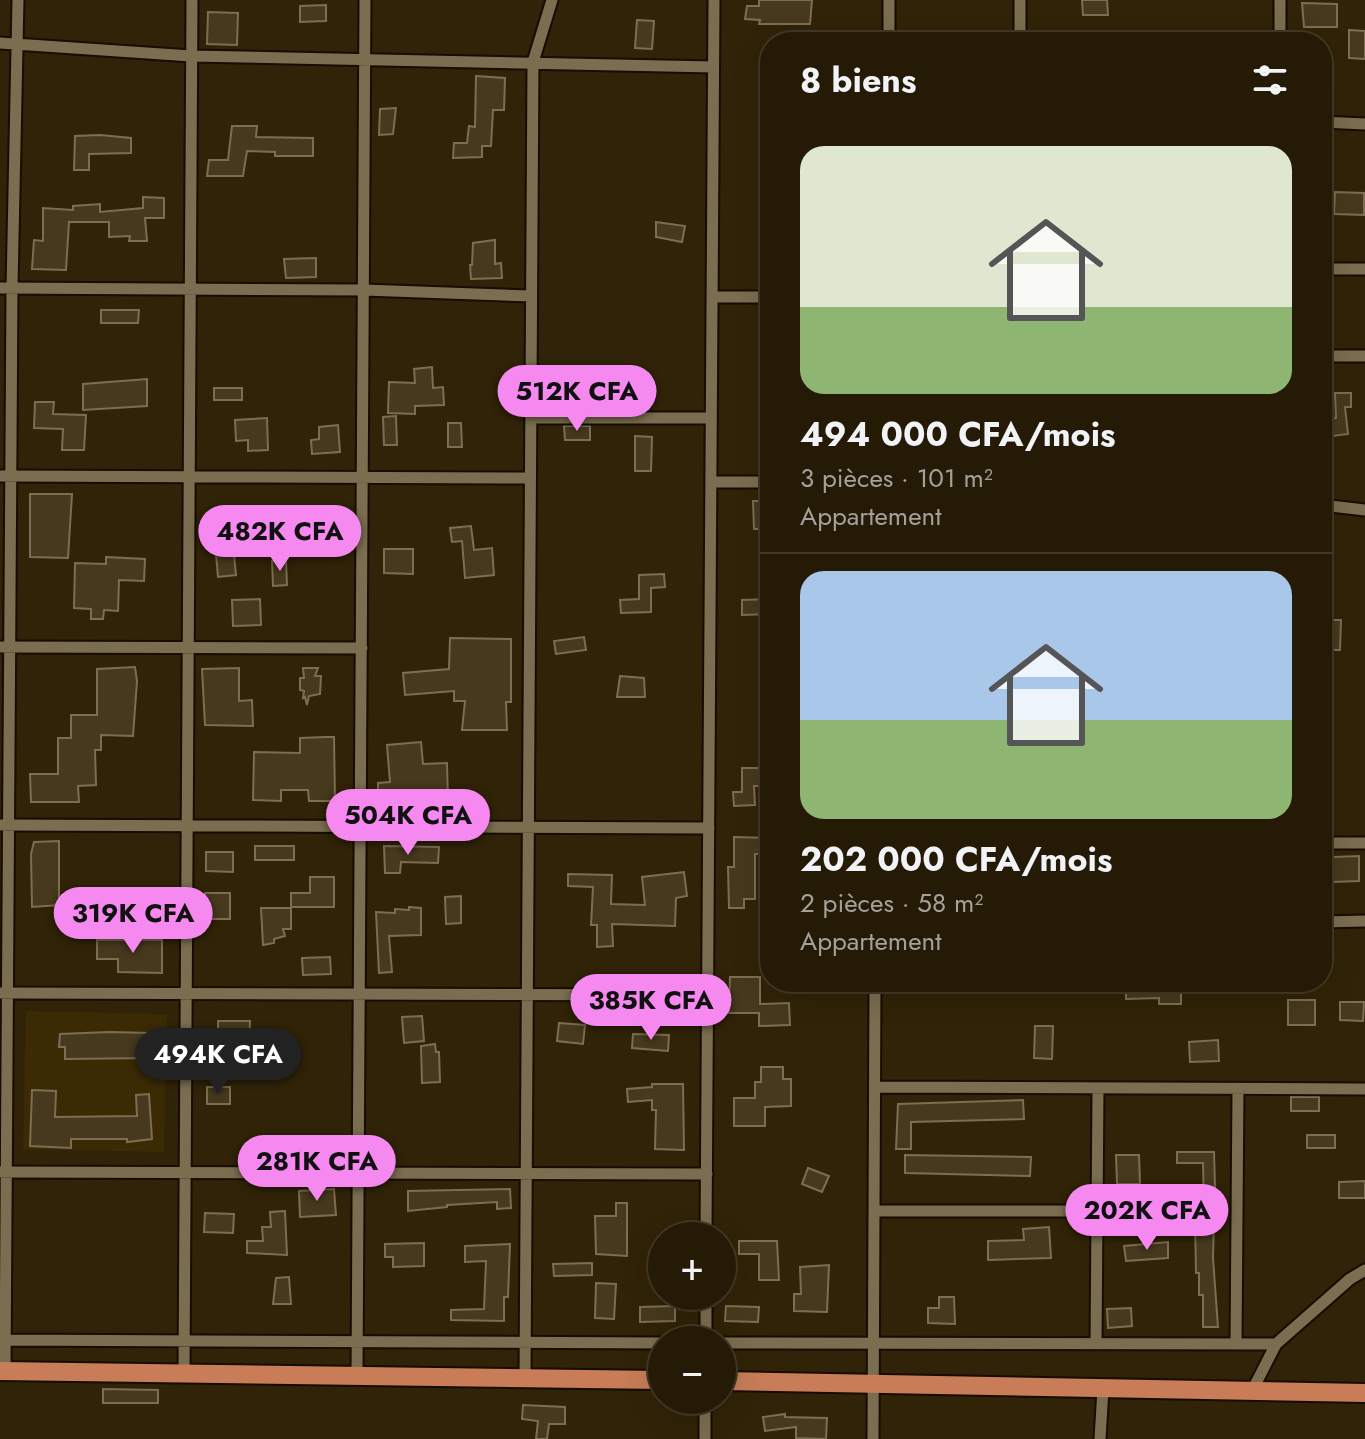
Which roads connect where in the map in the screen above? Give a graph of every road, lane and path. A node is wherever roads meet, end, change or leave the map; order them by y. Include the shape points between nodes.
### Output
1 (18, 0) edge
2 (192, 0) edge
3 (365, 0) edge
4 (552, 0) edge
5 (714, 0) edge
6 (889, 0) edge
7 (1020, 0) edge
8 (1280, 0) edge
9 (889, 32) edge
10 (1020, 32) edge
11 (1280, 32) edge
12 (0, 43) edge
13 (16, 43) junction
14 (191, 56) junction
15 (365, 61) junction
16 (533, 62) junction
17 (713, 67) junction
18 (1332, 122) edge
19 (1365, 124) edge
20 (1332, 269) edge
21 (1365, 269) edge
22 (6, 288) edge
23 (190, 289) junction
24 (364, 290) junction
25 (531, 296) junction
26 (712, 297) junction
27 (760, 297) edge
28 (1332, 356) edge
29 (1365, 356) edge
30 (531, 418) junction
31 (711, 418) junction
32 (5, 476) edge
33 (189, 477) junction
34 (362, 478) junction
35 (530, 478) junction
36 (711, 482) junction
37 (760, 482) edge
38 (1332, 506) edge
39 (1365, 510) edge
40 (5, 647) edge
41 (188, 648) junction
42 (362, 648) junction
43 (4, 825) edge
44 (187, 826) junction
45 (360, 827) junction
46 (528, 827) junction
47 (709, 828) junction
48 (1332, 843) edge
49 (1365, 843) edge
50 (1365, 921) edge
51 (1332, 922) edge
52 (875, 992) edge
53 (4, 993) edge
54 (186, 994) junction
55 (359, 994) junction
56 (527, 995) junction
57 (708, 995) junction
58 (875, 1087) junction
59 (1098, 1088) junction
60 (1238, 1089) junction
61 (1365, 1089) edge
62 (3, 1172) edge
63 (185, 1172) junction
64 (358, 1173) junction
65 (526, 1173) junction
66 (707, 1174) junction
67 (874, 1211) junction
68 (1097, 1211) junction
69 (706, 1222) edge
70 (1365, 1270) edge
71 (6, 1340) junction
72 (184, 1341) junction
73 (357, 1342) junction
74 (525, 1342) junction
75 (648, 1343) edge
76 (736, 1343) edge
77 (873, 1343) junction
78 (1096, 1344) junction
79 (1236, 1344) junction
80 (1276, 1344) junction
81 (3, 1371) edge
82 (184, 1372) junction
83 (357, 1375) junction
84 (525, 1378) junction
85 (648, 1380) edge
86 (736, 1381) edge
87 (873, 1384) junction
88 (1103, 1389) junction
89 (1252, 1391) junction
90 (1365, 1393) edge
91 (705, 1414) edge
92 (705, 1439) edge
93 (873, 1439) edge
94 (1100, 1439) edge

1 - 13 street
2 - 14 street
3 - 15 street
4 - 16 street
5 - 17 street
6 - 9 street
7 - 10 street
8 - 11 street
12 - 13 street
13 - 14 street
13 - 22 street
14 - 15 street
14 - 23 street
15 - 16 street
15 - 24 street
16 - 17 street
16 - 25 street
17 - 26 street
18 - 19 street
20 - 21 street
22 - 23 street
22 - 32 street
23 - 24 street
23 - 33 street
24 - 25 street
24 - 34 street
25 - 30 street
26 - 27 street
26 - 31 street
28 - 29 street
30 - 31 street
30 - 35 street
31 - 36 street
32 - 33 street
32 - 40 street
33 - 34 street
33 - 41 street
34 - 35 street
34 - 42 street
35 - 46 street
36 - 37 street
36 - 47 street
38 - 39 street
40 - 41 street
40 - 43 street
41 - 42 street
41 - 44 street
42 - 45 street
43 - 44 street
43 - 53 street
44 - 45 street
44 - 54 street
45 - 46 street
45 - 55 street
46 - 47 street
46 - 56 street
47 - 57 street
48 - 49 street
50 - 51 street
52 - 58 street
53 - 54 street
53 - 62 street
54 - 55 street
54 - 63 street
55 - 56 street
55 - 64 street
56 - 57 street
56 - 65 street
57 - 66 street
58 - 59 street
58 - 67 street
59 - 60 street
59 - 68 street
60 - 61 street
60 - 79 street
62 - 63 street
62 - 71 street
63 - 64 street
63 - 72 street
64 - 65 street
64 - 73 street
65 - 66 street
65 - 74 street
66 - 69 street
67 - 68 street
67 - 77 street
68 - 78 street
70 - 80 street
71 - 72 street
71 - 81 street
72 - 73 street
72 - 82 street
73 - 74 street
73 - 83 street
74 - 75 street
74 - 84 street
76 - 77 street
77 - 78 street
77 - 87 street
78 - 79 street
79 - 80 street
80 - 89 street
81 - 82 main road
82 - 83 main road
83 - 84 main road
84 - 85 main road
86 - 87 main road
87 - 88 main road
87 - 93 street
88 - 89 main road
88 - 94 street
89 - 90 main road
91 - 92 street

